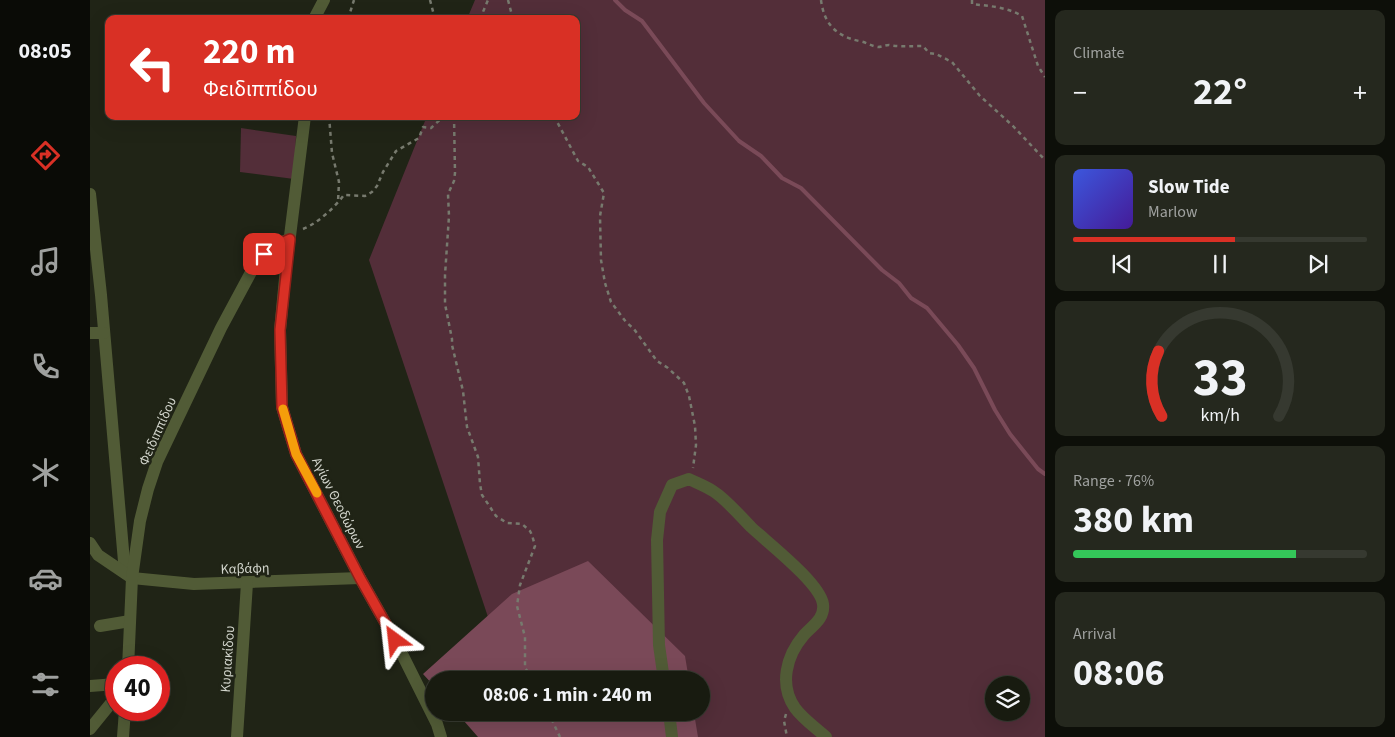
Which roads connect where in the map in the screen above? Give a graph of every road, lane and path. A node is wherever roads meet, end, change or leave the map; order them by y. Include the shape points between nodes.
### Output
1 (316, 0) edge
2 (324, 0) edge
3 (354, 0) edge
4 (430, 0) edge
5 (488, 0) edge
6 (508, 0) edge
7 (821, 0) edge
8 (972, 0) edge
9 (314, 15) edge
10 (316, 15) edge
11 (349, 15) edge
12 (434, 15) edge
13 (482, 15) edge
14 (512, 15) edge
15 (1045, 77) edge
16 (305, 120) edge
17 (329, 120) edge
18 (440, 120) edge
19 (453, 120) edge
20 (556, 120) edge
21 (1045, 160) edge
22 (90, 194) edge
23 (338, 203) junction
24 (92, 231) edge
25 (290, 237) junction
26 (90, 333) edge
27 (104, 333) junction
28 (689, 479) junction
29 (90, 543) edge
30 (128, 575) junction
31 (360, 578) junction
32 (247, 583) junction
33 (130, 621) junction
34 (100, 626) dead end
35 (129, 656) edge
36 (528, 671) edge
37 (663, 671) edge
38 (105, 685) edge
39 (90, 686) edge
40 (105, 711) edge
41 (124, 721) edge
42 (552, 721) edge
43 (670, 721) edge
44 (90, 729) edge
45 (123, 737) edge
46 (237, 737) edge
47 (441, 737) edge
48 (560, 737) edge
49 (672, 737) edge
50 (826, 737) edge

1 - 9 street
2 - 10 street
3 - 11 path
4 - 12 path
5 - 13 path
6 - 14 path
7 - 21 path via 823,14 838,34 877,47 923,46 929,53 952,62 980,96
8 - 15 path via 972,4 1000,8 1022,16 1038,66
16 - 25 street, Αγίων Θεοδώρων
17 - 23 path via 339,182
18 - 23 path via 431,128 423,128 419,138 396,151 372,192 365,196 344,195
19 - 36 path via 455,173 448,194 445,304 463,390 467,427 478,458 481,490 496,516 507,523 522,524 530,531 535,546 520,585 517,606 525,637
20 - 28 path via 578,161 588,167 604,193 600,216 602,260 611,302 657,361 684,383 689,396 696,445
22 - 24 street
23 - 25 path via 310,226
24 - 27 street
25 - 30 street, Φειδιππίδου via 257,261 221,328 157,462
25 - 31 street, Αγίων Θεοδώρων via 280,330 282,407 296,454
26 - 27 street
27 - 30 street
28 - 37 street via 672,485 660,512 657,586
28 - 50 street via 714,492 793,564 820,594 822,615 790,657 786,676 787,692 796,709
29 - 30 street via 98,555
30 - 32 street, Καβάφη via 194,584
30 - 33 street, Φειδιππίδου
31 - 32 street, Καβάφη
31 - 47 street, Αγίων Θεοδώρων via 395,640
32 - 46 street, Κυριακίδου
33 - 34 street
33 - 35 street, Φειδιππίδου
38 - 39 street
40 - 44 street
41 - 45 street
42 - 48 path
43 - 49 street

